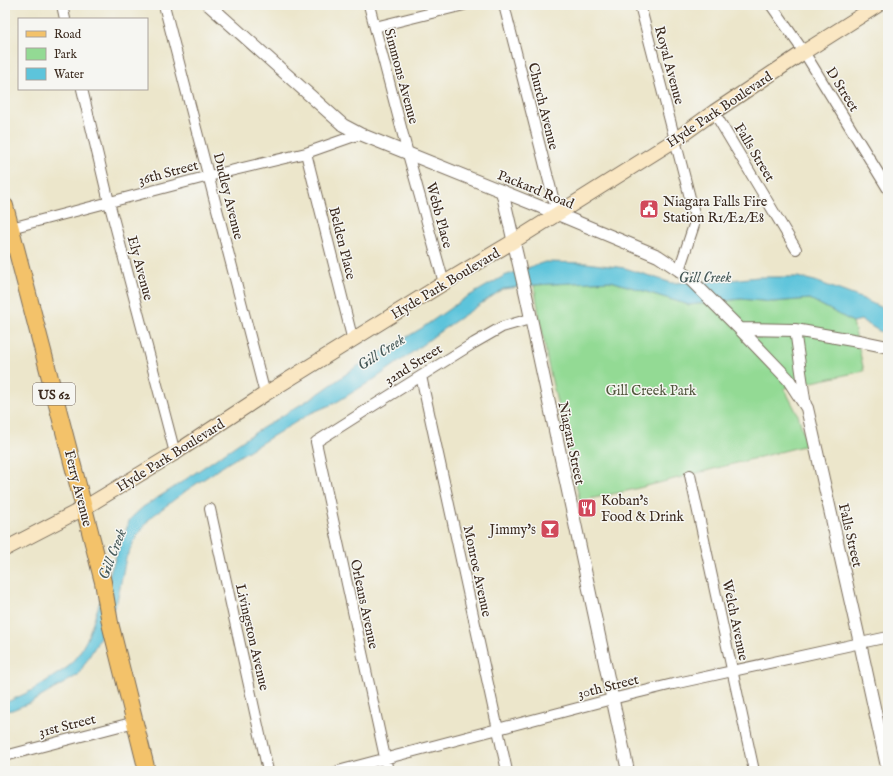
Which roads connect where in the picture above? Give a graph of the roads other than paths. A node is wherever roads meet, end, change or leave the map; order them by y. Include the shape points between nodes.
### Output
1 (62, 5) edge
2 (164, 5) edge
3 (208, 5) edge
4 (369, 5) edge
5 (464, 5) edge
6 (504, 5) edge
7 (640, 5) edge
8 (771, 5) edge
9 (878, 5) edge
10 (65, 18) edge
11 (375, 27) junction
12 (804, 52) junction
13 (82, 90) edge
14 (714, 112) junction
15 (360, 134) junction
16 (675, 140) junction
17 (306, 153) junction
18 (408, 154) junction
19 (209, 176) junction
20 (888, 189) edge
21 (502, 191) junction
22 (109, 202) junction
23 (5, 206) edge
24 (557, 214) junction
25 (8, 228) edge
26 (514, 242) junction
27 (796, 249) dead end
28 (679, 270) junction
29 (444, 283) junction
30 (530, 319) junction
31 (740, 329) junction
32 (795, 330) junction
33 (353, 341) junction
34 (888, 347) edge
35 (421, 376) junction
36 (265, 394) junction
37 (807, 408) junction
38 (316, 442) joint
39 (175, 453) junction
40 (690, 475) dead end
41 (84, 508) junction
42 (210, 509) dead end
43 (5, 549) edge
44 (888, 637) edge
45 (860, 643) junction
46 (732, 671) junction
47 (612, 699) junction
48 (135, 722) junction
49 (498, 728) junction
50 (5, 756) edge
51 (385, 758) junction
52 (147, 771) edge
53 (268, 771) edge
54 (338, 771) edge
55 (388, 771) edge
56 (507, 771) edge
57 (628, 771) edge
58 (754, 771) edge
59 (888, 771) edge

1 - 10 street
2 - 19 street, Dudley Avenue
3 - 15 street, Packard Road via 343,126
4 - 11 street, Simmons Avenue
5 - 11 street
6 - 24 street, Church Avenue
7 - 16 street, Royal Avenue
8 - 12 street, D Street
9 - 12 main road, Hyde Park Boulevard
11 - 18 street, Simmons Avenue
12 - 14 main road, Hyde Park Boulevard
12 - 20 street, D Street
13 - 22 street, Ely Avenue
14 - 16 main road, Hyde Park Boulevard
14 - 27 street, Falls Street
15 - 17 street, 36th Street
15 - 18 street, Packard Road
16 - 24 main road, Hyde Park Boulevard
16 - 28 street, Royal Avenue via 695,217
17 - 19 street, 36th Street
17 - 33 street, Belden Place
18 - 21 street, Packard Road
18 - 29 street, Webb Place
19 - 22 street, 36th Street
19 - 36 street, Dudley Avenue
21 - 24 street, Packard Road
21 - 26 street, Niagara Street
22 - 25 street, 36th Street
22 - 39 street, Ely Avenue
23 - 25 main road, Ferry Avenue / US 62
24 - 26 main road, Hyde Park Boulevard
24 - 28 street, Packard Road via 658,256
25 - 41 main road, Ferry Avenue / US 62
26 - 29 main road, Hyde Park Boulevard
26 - 30 street, Niagara Street
28 - 31 street, Packard Road
29 - 33 main road, Hyde Park Boulevard
30 - 35 street, 32nd Street via 502,326
30 - 47 street, Niagara Street
31 - 32 street
31 - 37 street, Falls Street via 788,379
32 - 34 street
32 - 37 street
33 - 36 main road, Hyde Park Boulevard
35 - 38 street, 32nd Street
35 - 49 street, Monroe Avenue
36 - 39 main road, Hyde Park Boulevard
37 - 45 street, Falls Street
38 - 51 street, Orleans Avenue
39 - 41 main road, Hyde Park Boulevard
40 - 46 street, Welch Avenue
41 - 43 main road, Hyde Park Boulevard
41 - 48 main road, Ferry Avenue / US 62
42 - 53 street, Livingston Avenue
44 - 45 street, 30th Street
45 - 46 street, 30th Street
45 - 59 street, Falls Street
46 - 47 street, 30th Street
46 - 58 street, Welch Avenue
47 - 49 street, 30th Street
47 - 57 street, Niagara Street
48 - 50 street, 31st Street
48 - 52 main road, Ferry Avenue / US 62
49 - 51 street, 30th Street
49 - 56 street, Monroe Avenue
51 - 54 street, 30th Street
51 - 55 street, Orleans Avenue

